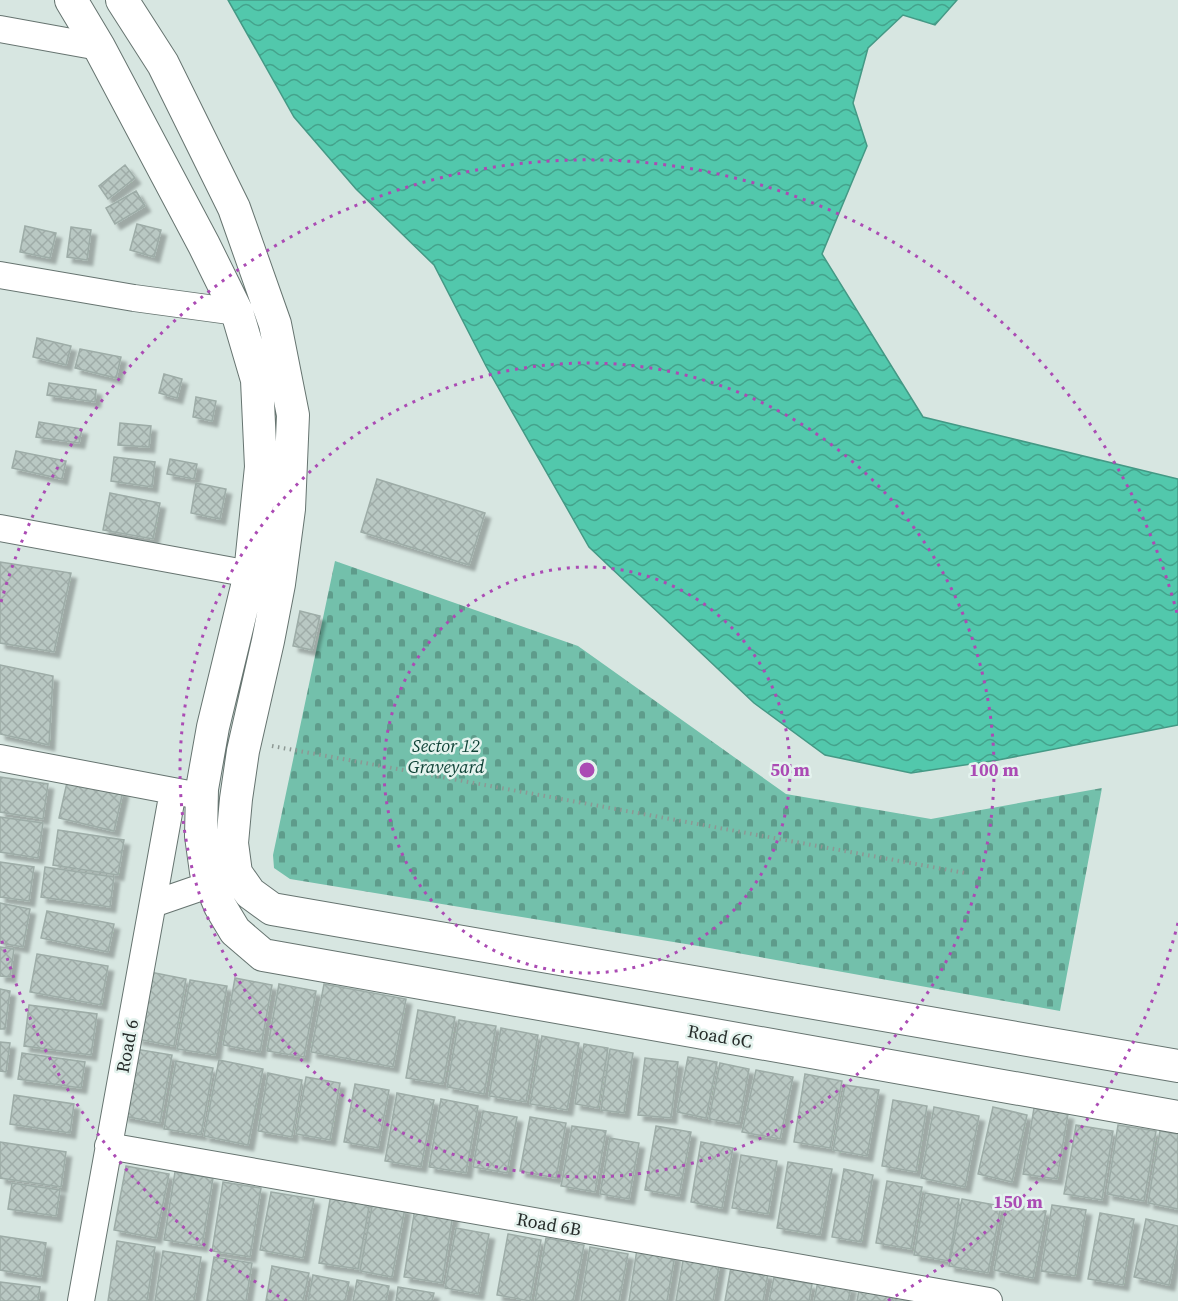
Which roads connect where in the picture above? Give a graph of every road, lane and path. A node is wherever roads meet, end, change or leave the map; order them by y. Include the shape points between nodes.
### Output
1 (70, 0) edge
2 (122, 0) edge
3 (0, 29) edge
4 (99, 47) junction
5 (0, 275) edge
6 (237, 312) junction
7 (0, 528) edge
8 (250, 574) junction
9 (245, 741) junction
10 (0, 758) edge
11 (187, 794) junction
12 (965, 873) dead end
13 (211, 884) junction
14 (261, 901) junction
15 (153, 904) junction
16 (225, 915) junction
17 (643, 973) junction
18 (634, 1021) junction
19 (1178, 1066) edge
20 (1178, 1117) edge
21 (108, 1146) junction
22 (81, 1301) edge
23 (989, 1301) edge

1 - 4 street
2 - 9 street via 162,64 234,208 275,324 292,415 289,509 279,584
3 - 4 street
4 - 6 street
5 - 6 street
6 - 8 street via 257,380 261,466
7 - 8 street
8 - 11 street via 213,727
9 - 12 path
9 - 14 street via 232,843 236,873
10 - 11 street
11 - 13 street
11 - 15 street, Road 6
13 - 15 street
13 - 16 street
14 - 16 street
14 - 17 street
15 - 21 street, Road 6
16 - 18 street, Road 6C via 235,931 263,955
17 - 18 street
17 - 19 street
18 - 20 street, Road 6C
21 - 22 street, Road 6
21 - 23 street, Road 6B

